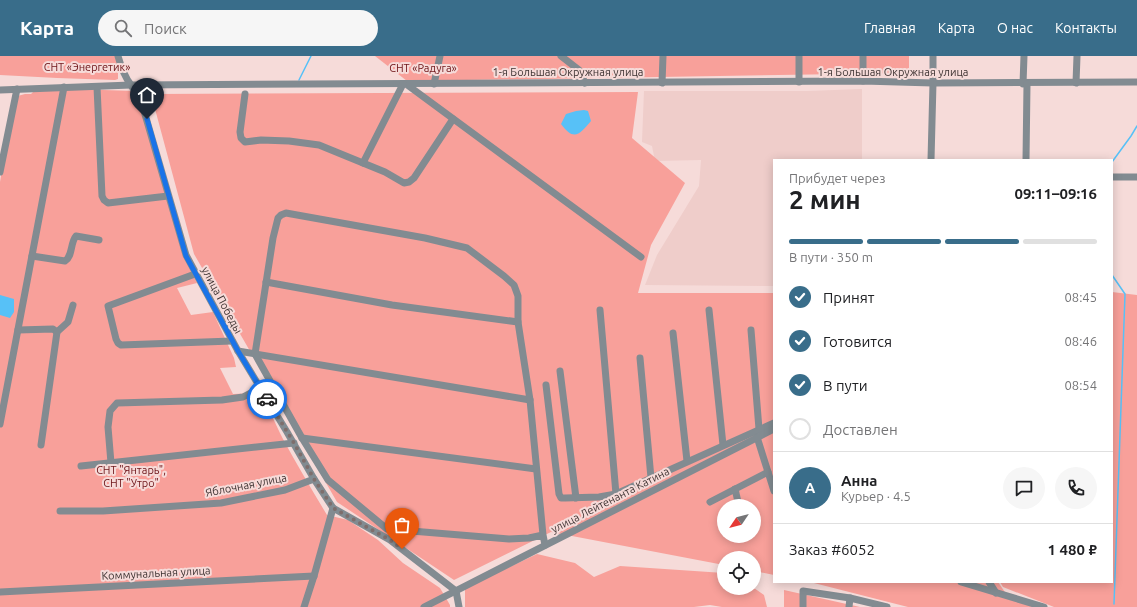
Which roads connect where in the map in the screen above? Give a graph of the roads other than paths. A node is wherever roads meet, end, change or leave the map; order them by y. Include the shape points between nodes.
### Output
1 (118, 56) edge
2 (440, 56) edge
3 (561, 56) edge
4 (663, 56) edge
5 (798, 56) edge
6 (863, 56) edge
7 (933, 56) edge
8 (1024, 56) edge
9 (1077, 56) edge
10 (800, 82) junction
11 (863, 82) junction
12 (1137, 82) edge
13 (585, 83) junction
14 (662, 83) junction
15 (1076, 83) junction
16 (405, 84) junction
17 (434, 84) junction
18 (933, 84) junction
19 (1025, 84) junction
20 (131, 85) junction
21 (97, 86) junction
22 (64, 87) junction
23 (18, 89) junction
24 (0, 90) edge
25 (245, 94) dead end
26 (454, 119) junction
27 (931, 159) edge
28 (1026, 159) edge
29 (362, 162) junction
30 (0, 172) edge
31 (1113, 177) edge
32 (1137, 177) edge
33 (168, 196) junction
34 (99, 240) dead end
35 (32, 256) junction
36 (641, 257) dead end
37 (196, 274) junction
38 (266, 282) junction
39 (73, 305) dead end
40 (600, 310) dead end
41 (709, 310) dead end
42 (518, 322) junction
43 (18, 330) junction
44 (751, 330) dead end
45 (57, 332) junction
46 (673, 333) dead end
47 (232, 341) junction
48 (238, 351) junction
49 (255, 354) junction
50 (640, 358) dead end
51 (560, 371) dead end
52 (546, 385) dead end
53 (260, 388) junction
54 (530, 400) junction
55 (773, 423) edge
56 (0, 424) edge
57 (759, 428) junction
58 (773, 429) edge
59 (757, 437) junction
60 (302, 438) junction
61 (294, 443) junction
62 (41, 445) dead end
63 (722, 445) junction
64 (687, 461) junction
65 (111, 463) junction
66 (80, 466) dead end
67 (536, 468) junction
68 (768, 472) junction
69 (651, 478) junction
70 (314, 479) junction
71 (773, 488) edge
72 (735, 489) junction
73 (616, 494) junction
74 (576, 498) junction
75 (737, 499) edge
76 (710, 502) dead end
77 (333, 508) junction
78 (60, 511) dead end
79 (543, 535) junction
80 (545, 545) junction
81 (314, 576) junction
82 (964, 583) edge
83 (990, 583) edge
84 (456, 591) junction
85 (0, 592) edge
86 (996, 593) junction
87 (850, 598) junction
88 (304, 607) edge
89 (424, 607) edge
90 (459, 607) edge
91 (803, 607) edge
92 (849, 607) edge
93 (887, 607) edge
94 (1044, 607) edge

1 - 20 street, улица Победы
2 - 17 street
3 - 13 street via 579,70
4 - 14 street
5 - 10 street
6 - 11 street
7 - 18 street
8 - 19 street
9 - 15 street
10 - 11 street, 1-я Большая Окружная улица
10 - 14 street, 1-я Большая Окружная улица
11 - 18 street, 1-я Большая Окружная улица
12 - 15 street, 1-я Большая Окружная улица
13 - 14 street, 1-я Большая Окружная улица
13 - 17 street, 1-я Большая Окружная улица
15 - 19 street, 1-я Большая Окружная улица
16 - 17 street, 1-я Большая Окружная улица
16 - 20 street, 1-я Большая Окружная улица
16 - 26 street
16 - 29 street
18 - 19 street, 1-я Большая Окружная улица
18 - 27 street
19 - 28 street
20 - 21 street, 1-я Большая Окружная улица
20 - 33 street, улица Победы via 142,104
21 - 22 street, 1-я Большая Окружная улица
21 - 33 street via 104,200 108,203
22 - 23 street, 1-я Большая Окружная улица
22 - 35 street
23 - 24 street, 1-я Большая Окружная улица
23 - 30 street
25 - 29 street via 240,132 245,142 289,140 319,145
26 - 29 street via 409,182 404,183
26 - 36 street
31 - 32 street
33 - 37 street, улица Победы via 186,256
34 - 35 street via 76,236 69,258 65,261
35 - 43 street
37 - 47 street, улица Победы
37 - 47 street via 108,306 118,343 121,345
38 - 42 street via 392,305
38 - 42 street via 278,218 286,213 467,248 514,285 518,296
38 - 49 street
39 - 45 street via 68,322
40 - 73 street
41 - 63 street
42 - 54 street
43 - 45 street via 53,329
43 - 56 street
44 - 57 street
45 - 62 street
46 - 64 street
47 - 48 street, улица Победы
48 - 49 street
48 - 53 street, улица Победы
49 - 54 street
49 - 60 street
50 - 69 street
51 - 74 street
52 - 74 street via 559,494 561,498
53 - 61 street, улица Победы
53 - 65 street via 243,397 222,400 117,403 110,410 108,427
54 - 67 street
55 - 57 street
57 - 63 street
58 - 59 street, улица Лейтенанта Катина
59 - 68 street
59 - 80 street, улица Лейтенанта Катина
60 - 67 street
60 - 79 street via 328,480 387,529 509,539
61 - 65 street
61 - 70 street, улица Победы
63 - 64 street
64 - 69 street
65 - 66 street
67 - 79 street
68 - 71 street
68 - 72 street
69 - 73 street
70 - 77 street, улица Победы
70 - 78 street, Яблочная улица via 285,490 221,503 103,511
72 - 75 street
72 - 76 street
73 - 74 street
77 - 81 street
77 - 84 street via 390,540
79 - 80 street
80 - 84 street, улица Лейтенанта Катина
81 - 85 street, Коммунальная улица
81 - 88 street
82 - 86 street
83 - 86 street
84 - 89 street, улица Лейтенанта Катина
84 - 90 street
86 - 94 street
87 - 91 street via 803,591
87 - 92 street
87 - 93 street

